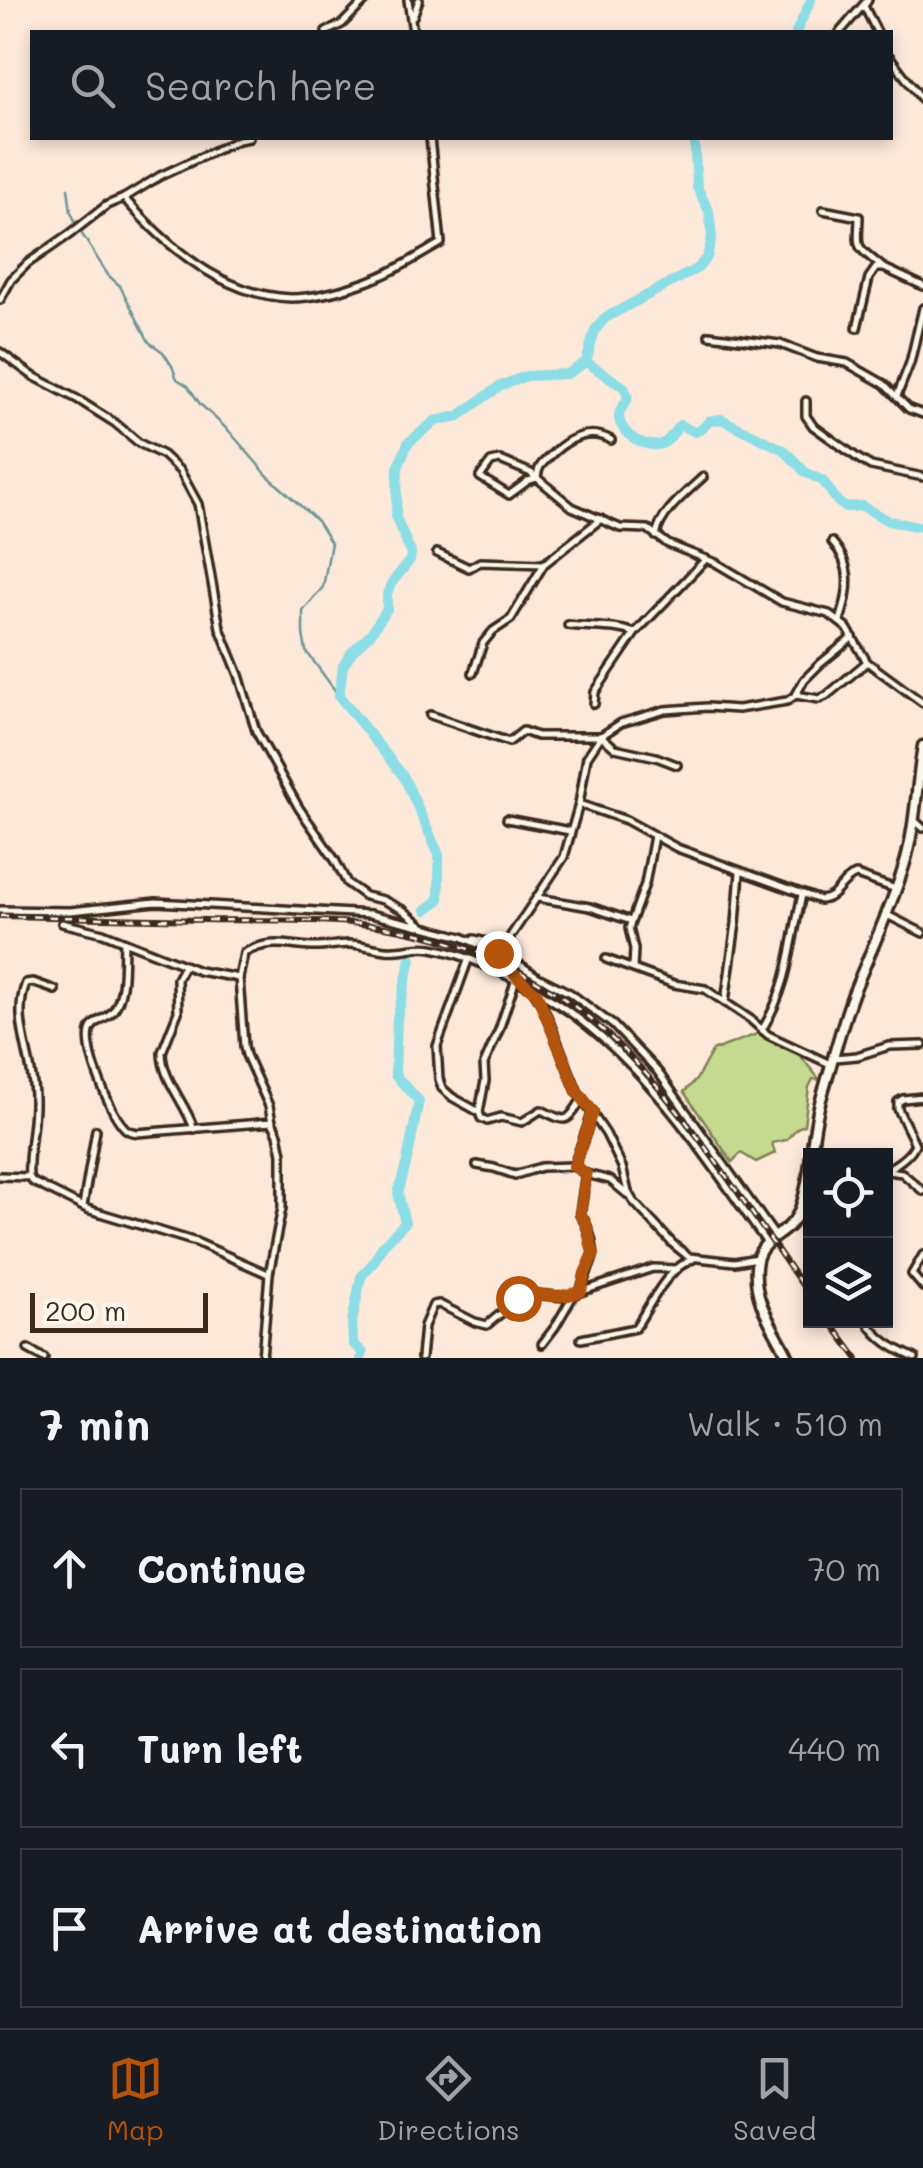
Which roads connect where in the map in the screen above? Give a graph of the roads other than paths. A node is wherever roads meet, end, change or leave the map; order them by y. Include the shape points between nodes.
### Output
1 (366, 0) edge
2 (408, 0) edge
3 (419, 0) edge
4 (866, 1) edge
5 (412, 21) junction
6 (330, 30) edge
7 (413, 30) edge
8 (842, 30) edge
9 (876, 30) edge
10 (893, 60) edge
11 (923, 101) edge
12 (238, 140) edge
13 (430, 140) edge
14 (124, 198) junction
15 (822, 210) dead end
16 (884, 268) junction
17 (923, 286) edge
18 (0, 300) edge
19 (923, 308) edge
20 (857, 328) dead end
21 (708, 335) dead end
22 (0, 352) edge
23 (897, 396) junction
24 (806, 401) dead end
25 (923, 414) edge
26 (611, 440) dead end
27 (702, 477) dead end
28 (923, 477) edge
29 (538, 478) junction
30 (601, 519) junction
31 (656, 536) junction
32 (832, 542) dead end
33 (437, 553) dead end
34 (706, 559) junction
35 (544, 564) junction
36 (840, 621) junction
37 (568, 625) dead end
38 (636, 633) junction
39 (853, 636) junction
40 (867, 662) junction
41 (473, 672) dead end
42 (796, 695) junction
43 (923, 703) edge
44 (594, 704) dead end
45 (430, 715) dead end
46 (601, 736) junction
47 (923, 746) edge
48 (676, 765) dead end
49 (921, 769) edge
50 (579, 804) junction
51 (507, 819) dead end
52 (914, 820) junction
53 (923, 828) edge
54 (570, 831) junction
55 (654, 836) junction
56 (740, 872) junction
57 (896, 889) junction
58 (802, 894) junction
59 (536, 898) junction
60 (0, 910) edge
61 (887, 914) junction
62 (632, 921) junction
63 (62, 923) dead end
64 (424, 927) junction
65 (923, 933) edge
66 (462, 936) junction
67 (124, 942) junction
68 (498, 953) junction
69 (469, 958) junction
70 (606, 959) dead end
71 (184, 966) junction
72 (632, 968) junction
73 (239, 978) junction
74 (520, 981) junction
75 (531, 986) junction
76 (56, 990) dead end
77 (724, 1002) junction
78 (762, 1030) junction
79 (923, 1045) edge
80 (834, 1062) junction
81 (923, 1097) edge
82 (582, 1098) junction
83 (479, 1112) junction
84 (593, 1112) junction
85 (272, 1122) junction
86 (194, 1129) junction
87 (96, 1130) dead end
88 (811, 1148) edge
89 (477, 1165) dead end
90 (574, 1166) junction
91 (893, 1166) edge
92 (893, 1172) edge
93 (586, 1174) junction
94 (0, 1176) edge
95 (29, 1177) junction
96 (923, 1191) edge
97 (630, 1197) junction
98 (82, 1206) junction
99 (803, 1206) edge
100 (776, 1236) junction
101 (766, 1243) junction
102 (923, 1256) edge
103 (757, 1258) junction
104 (696, 1259) junction
105 (677, 1269) junction
106 (269, 1274) junction
107 (923, 1286) edge
108 (578, 1293) junction
109 (872, 1328) edge
110 (581, 1339) dead end
111 (542, 1344) dead end
112 (28, 1349) dead end
113 (44, 1358) edge
114 (262, 1358) edge
115 (422, 1358) edge
116 (789, 1358) edge
117 (915, 1358) edge

1 - 6 street
2 - 5 street
3 - 5 street
4 - 8 street
4 - 9 street
5 - 7 street
10 - 11 street
12 - 14 street
13 - 14 street via 441,243 370,281 321,294 271,296 232,284 175,250
14 - 18 street via 28,263
15 - 16 street via 859,217 857,243
16 - 17 street
16 - 20 street via 870,275
19 - 23 street
21 - 23 street via 780,344 846,364
22 - 64 street via 180,471 198,504 220,628 260,741 347,883
23 - 25 street
24 - 28 street via 813,426 859,460
26 - 29 street via 597,434 564,442 538,468
27 - 31 street
29 - 29 street via 509,495 480,477 500,460
29 - 30 street via 563,501
30 - 31 street via 620,528 644,527
30 - 35 street
31 - 34 street
32 - 36 street via 848,572
33 - 35 street via 470,568 480,562
34 - 36 street via 782,602
34 - 38 street
35 - 41 street via 511,619 483,643
36 - 39 street
37 - 38 street
38 - 44 street via 595,692
39 - 40 street
39 - 42 street
40 - 42 street via 819,700
40 - 43 street
42 - 46 street via 738,709 665,710 621,722
45 - 46 street via 509,742 523,731
46 - 48 street via 615,748
46 - 50 street via 587,757
47 - 49 street
49 - 52 street
50 - 54 street
50 - 55 street
51 - 54 street
52 - 53 street
52 - 57 street
54 - 59 street via 564,857
55 - 56 street
55 - 62 street
56 - 58 street
56 - 77 street
57 - 58 street via 856,875 828,899
57 - 61 street
58 - 78 street via 784,984
59 - 62 street
59 - 66 street via 506,942
60 - 64 street via 156,902 370,914
61 - 65 street
61 - 80 street
62 - 72 street
63 - 67 street
64 - 66 street
66 - 68 street
67 - 71 street
67 - 86 street via 119,1000 90,1032 102,1088 130,1132
68 - 74 street
68 - 100 street via 570,993 621,1033 658,1072
69 - 73 street via 418,946 392,951 275,943 244,954
69 - 74 street
69 - 83 street via 437,1046 439,1079 452,1097
70 - 72 street
71 - 73 street
71 - 86 street via 162,1059
72 - 77 street via 705,989
73 - 85 street via 246,1056
74 - 75 street
74 - 83 street via 484,1064
75 - 82 street
75 - 101 street via 588,1024 638,1072
76 - 95 street via 26,984 20,1010 34,1094
77 - 78 street
78 - 80 street
79 - 80 street via 889,1046
80 - 88 street
81 - 91 street via 898,1102 914,1144
82 - 83 street via 563,1121 540,1110 522,1122 484,1120
82 - 84 street
84 - 90 street
84 - 97 street
85 - 86 street
85 - 106 street via 282,1154 283,1196
87 - 98 street
89 - 90 street via 514,1176 542,1166
90 - 93 street
92 - 96 street
93 - 97 street via 604,1177
93 - 108 street via 580,1214 594,1257
94 - 95 street
95 - 98 street
97 - 104 street via 678,1249
98 - 106 street via 196,1242
99 - 100 street
100 - 101 street
101 - 103 street
102 - 107 street via 912,1274
103 - 104 street
103 - 116 street via 758,1294
104 - 105 street
105 - 108 street via 653,1268
105 - 110 street via 635,1328
106 - 114 street
108 - 111 street
108 - 115 street via 523,1295 487,1325 433,1305
109 - 117 street
112 - 113 street

